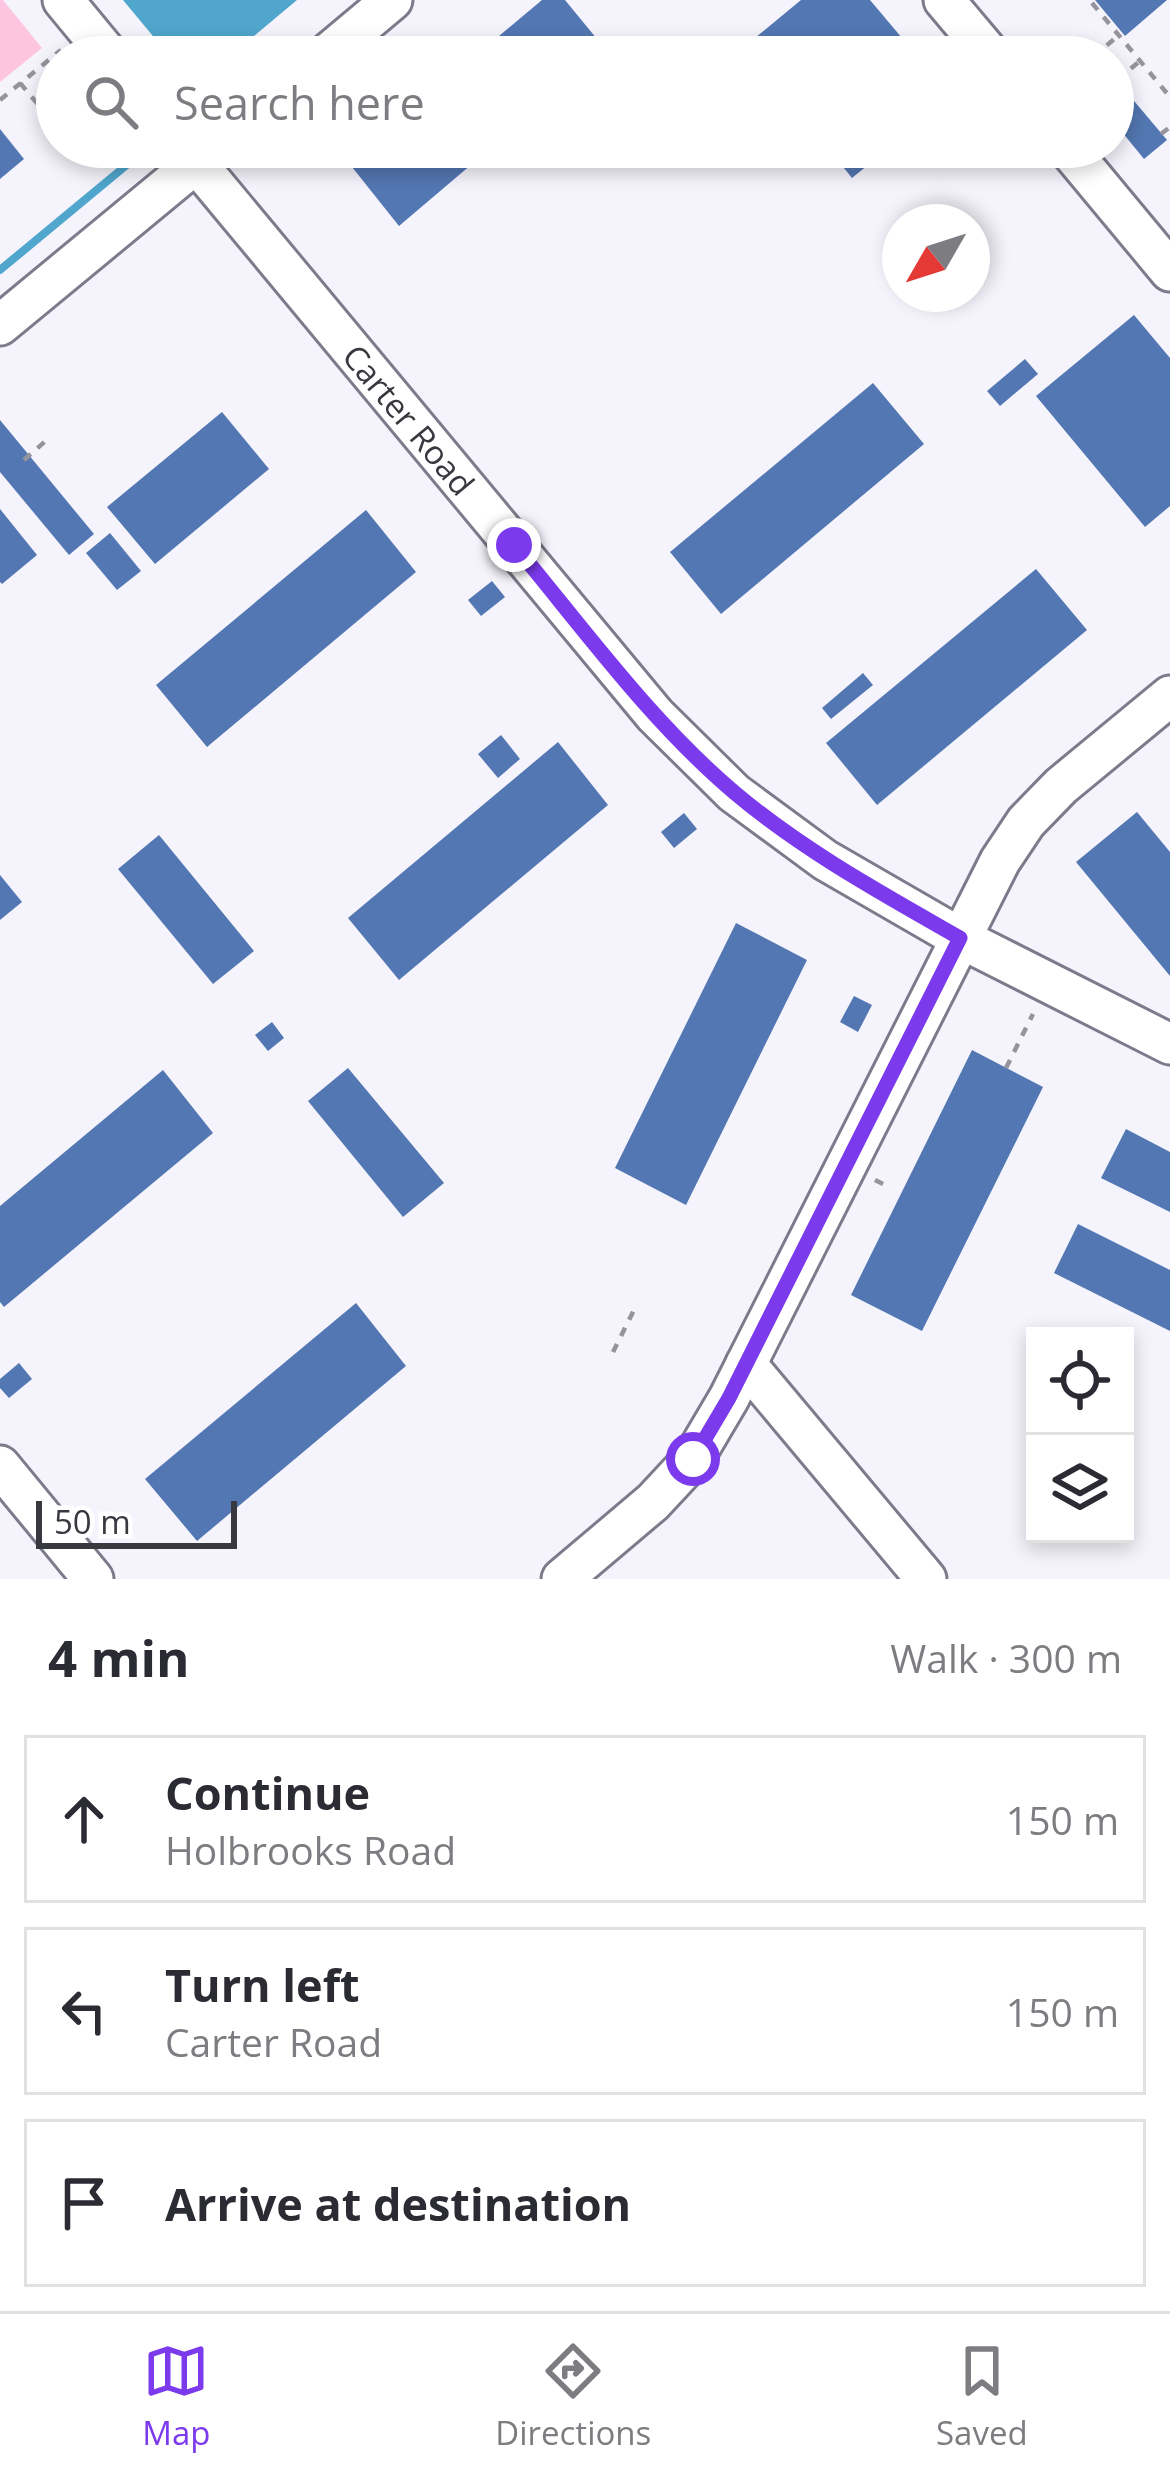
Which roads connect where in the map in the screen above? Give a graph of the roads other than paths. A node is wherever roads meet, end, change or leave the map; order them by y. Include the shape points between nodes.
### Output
1 (392, 0) edge
2 (944, 0) edge
3 (349, 36) edge
4 (974, 36) edge
5 (180, 168) edge
6 (211, 168) edge
7 (1084, 168) edge
8 (1170, 271) edge
9 (0, 325) edge
10 (1170, 696) edge
11 (960, 938) junction
12 (1170, 1044) edge
13 (746, 1364) junction
14 (0, 1466) edge
15 (93, 1579) edge
16 (562, 1579) edge
17 (926, 1579) edge

1 - 3 street
2 - 4 street
5 - 9 street
6 - 11 street, Carter Road via 655,715 734,793 825,860
7 - 8 street
10 - 11 street via 1026,822
11 - 12 street, Carter Road
11 - 13 street
13 - 16 street via 693,1459
13 - 17 street
14 - 15 street

